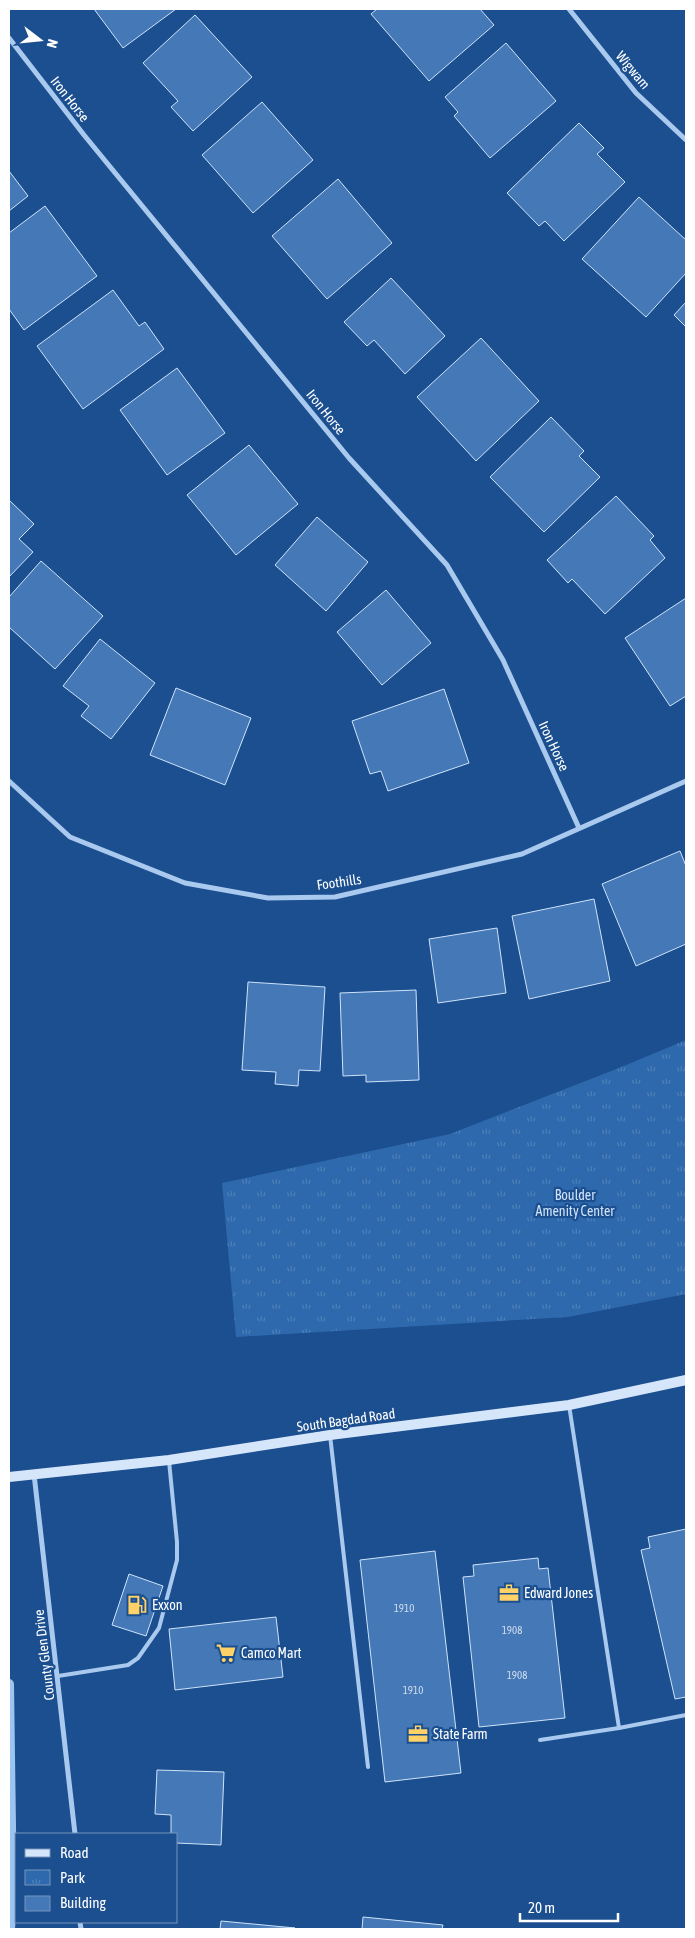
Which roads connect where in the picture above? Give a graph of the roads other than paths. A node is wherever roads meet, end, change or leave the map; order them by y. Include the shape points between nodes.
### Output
1 (569, 9) edge
2 (9, 38) edge
3 (686, 140) edge
4 (9, 781) edge
5 (686, 781) edge
6 (579, 828) junction
7 (686, 1380) edge
8 (569, 1405) junction
9 (330, 1435) junction
10 (169, 1460) junction
11 (34, 1474) junction
12 (9, 1477) edge
13 (58, 1676) junction
14 (686, 1716) edge
15 (619, 1728) junction
16 (540, 1740) dead end
17 (368, 1767) dead end
18 (75, 1833) edge

1 - 3 street, Wigwam via 636,93
2 - 6 street, Iron Horse via 84,135 349,458 447,565 503,660
4 - 6 street, Foothills via 70,837 185,883 268,898 345,895 522,854
5 - 6 street, Foothills
7 - 8 main road, South Bagdad Road
8 - 9 main road, South Bagdad Road
8 - 15 lane
9 - 10 main road, South Bagdad Road
9 - 17 lane
10 - 11 main road, South Bagdad Road
10 - 13 lane via 177,1560 160,1628 138,1658 128,1665
11 - 12 main road, South Bagdad Road
11 - 13 street, County Glen Drive
13 - 18 street, County Glen Drive
14 - 15 lane
15 - 16 lane

